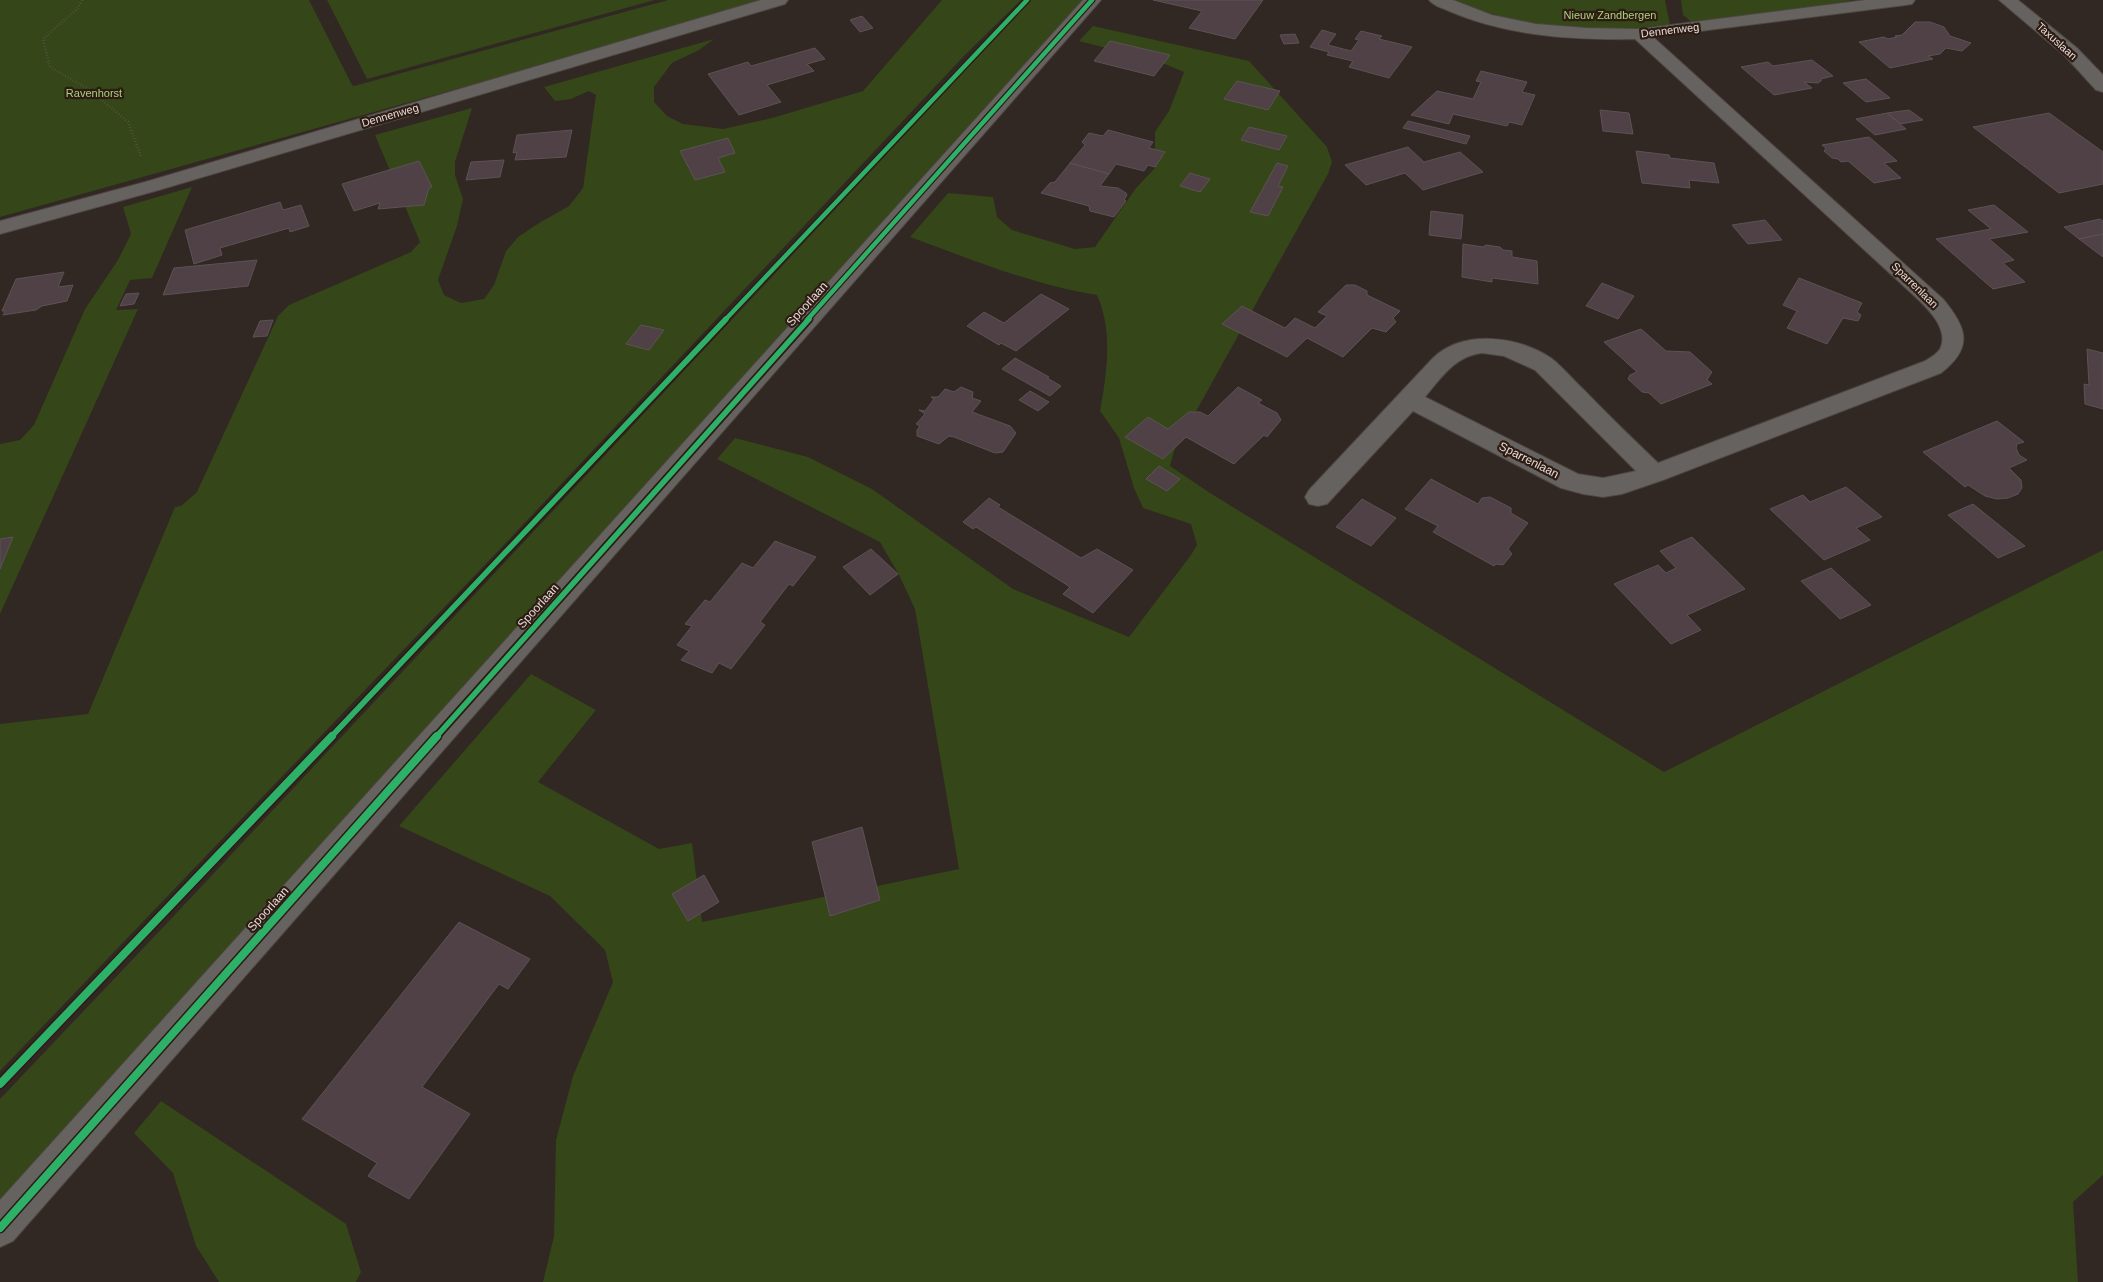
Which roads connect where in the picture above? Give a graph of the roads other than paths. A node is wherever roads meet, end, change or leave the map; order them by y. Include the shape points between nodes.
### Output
1 (779, 0) edge
2 (1092, 0) edge
3 (1438, 0) edge
4 (1906, 0) edge
5 (2008, 0) edge
6 (1639, 34) junction
7 (2103, 86) edge
8 (0, 228) edge
9 (1410, 399) junction
10 (1654, 474) junction
11 (1318, 497) dead end
12 (0, 1228) edge

1 - 8 street, Dennenweg
2 - 12 street, Spoorlaan
3 - 6 street, Dennenweg via 1460,10 1536,30
4 - 6 street, Dennenweg
5 - 7 street, Taxuslaan via 2071,52
6 - 10 street, Sparrenlaan via 1916,285 1939,308 1950,324 1954,338 1952,350 1933,366
9 - 10 street, Sparrenlaan via 1584,486 1611,488
9 - 10 street via 1447,358 1459,351 1489,345 1514,350 1543,364
9 - 11 street

